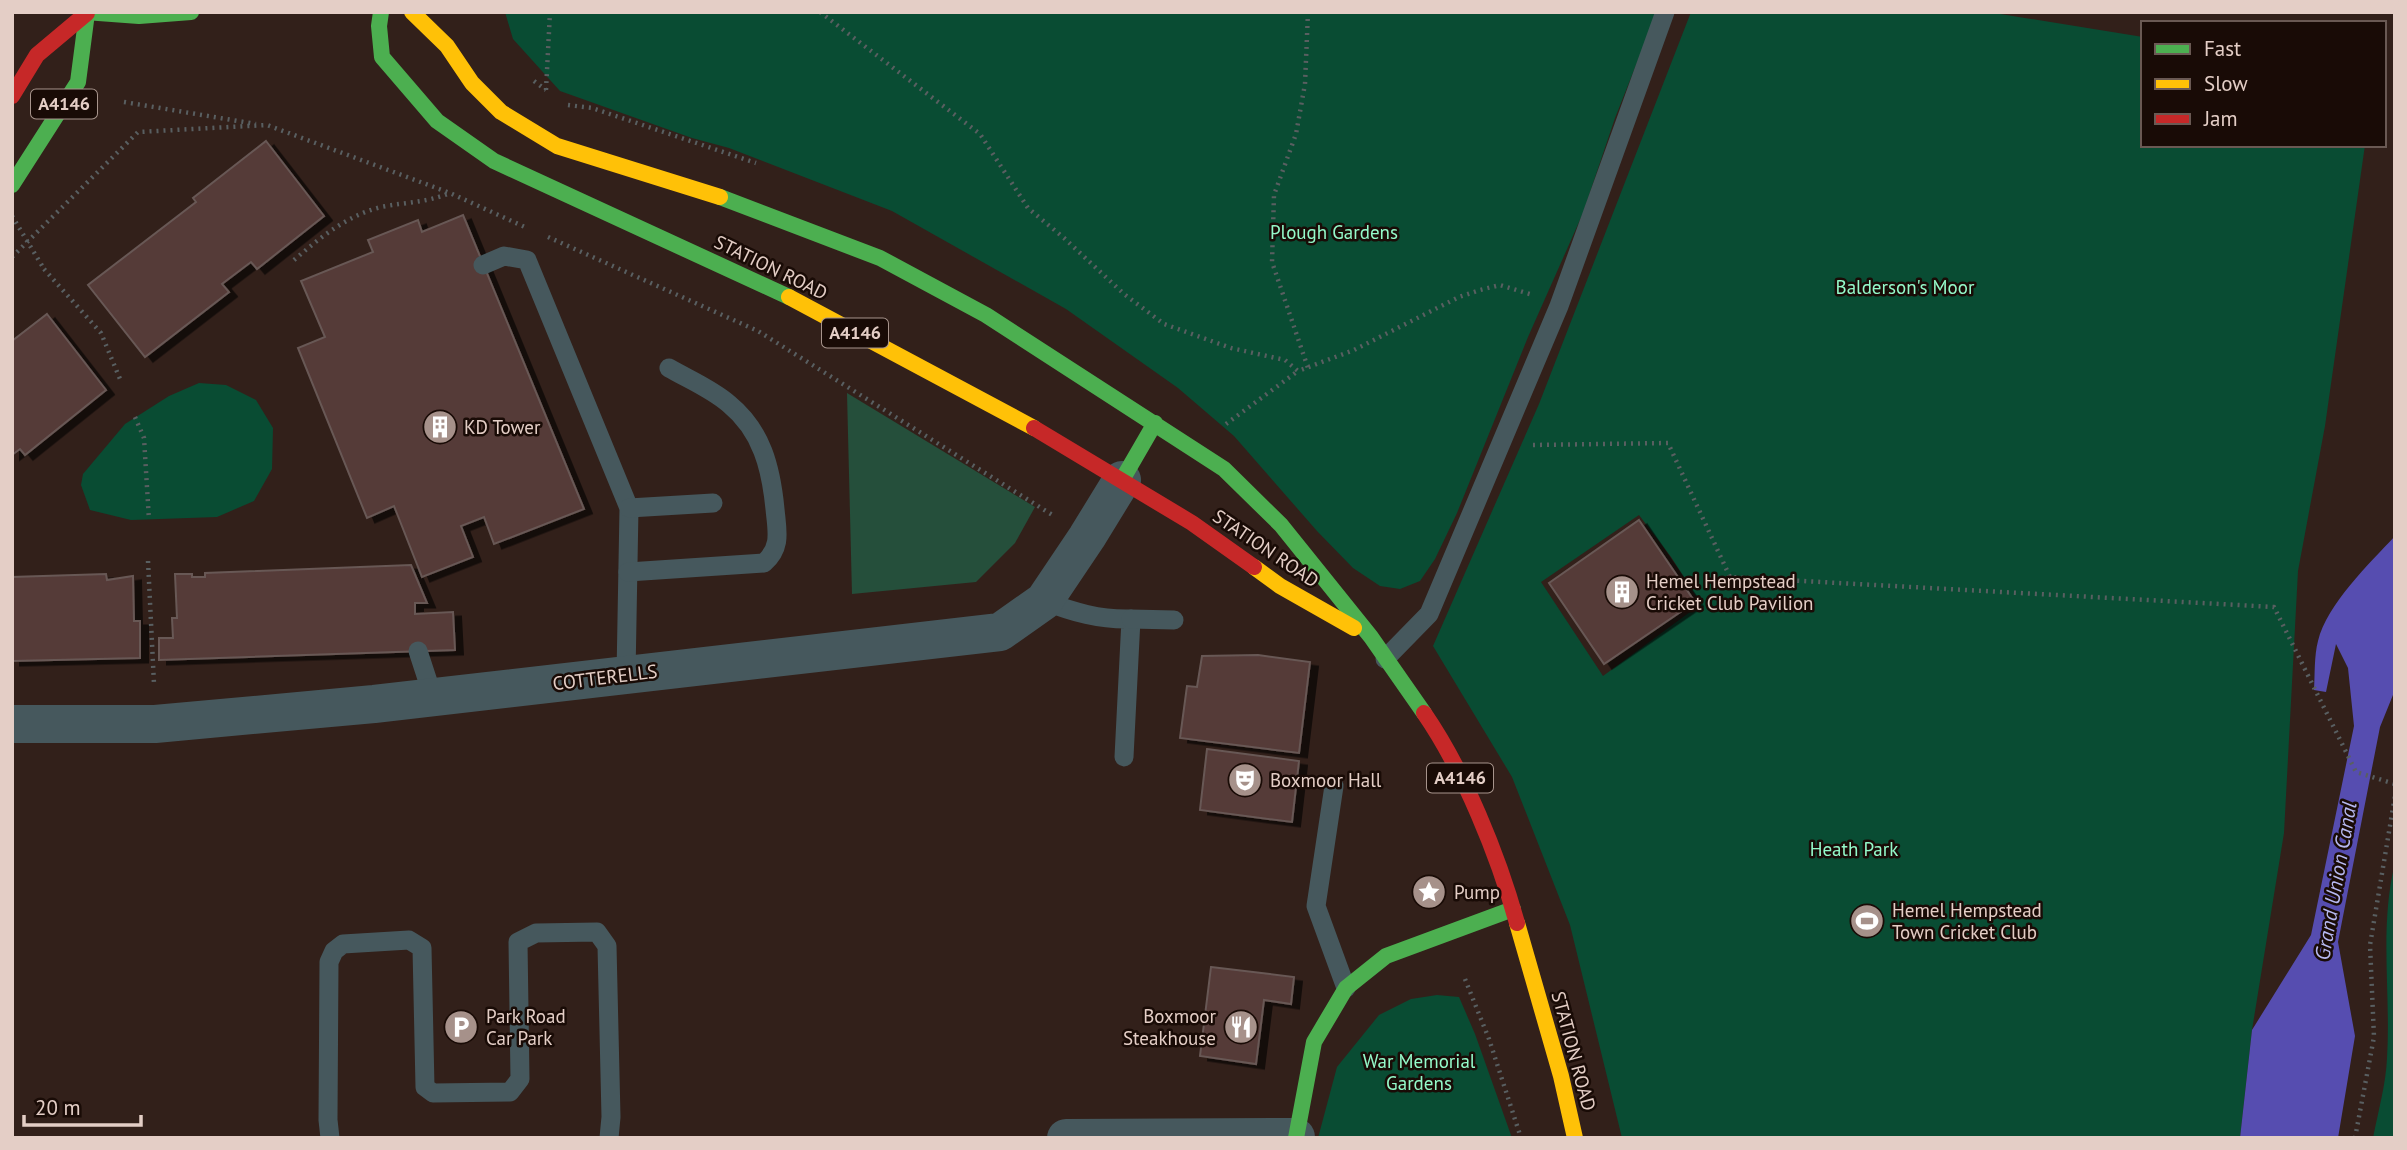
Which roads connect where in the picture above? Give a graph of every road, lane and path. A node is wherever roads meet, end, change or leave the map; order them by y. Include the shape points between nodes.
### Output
1 (191, 12) edge
2 (381, 12) edge
3 (412, 12) edge
4 (550, 12) edge
5 (820, 12) edge
6 (1308, 12) edge
7 (1665, 12) edge
8 (86, 13) edge
9 (546, 90) dead end
10 (12, 96) edge
11 (124, 102) dead end
12 (267, 125) dead end
13 (12, 185) edge
14 (450, 193) dead end
15 (12, 216) edge
16 (294, 260) dead end
17 (483, 265) dead end
18 (1559, 306) junction
19 (669, 368) dead end
20 (1308, 368) junction
21 (1298, 372) junction
22 (120, 379) dead end
23 (135, 417) dead end
24 (1155, 423) junction
25 (1217, 431) dead end
26 (1500, 446) junction
27 (1122, 480) junction
28 (713, 503) dead end
29 (629, 508) junction
30 (149, 520) dead end
31 (148, 561) dead end
32 (628, 572) junction
33 (1044, 601) junction
34 (1132, 619) junction
35 (1174, 620) dead end
36 (1371, 637) junction
37 (418, 651) dead end
38 (1385, 659) junction
39 (626, 675) junction
40 (433, 697) junction
41 (12, 724) edge
42 (155, 724) junction
43 (1124, 757) dead end
44 (2395, 784) edge
45 (1334, 786) dead end
46 (2395, 796) edge
47 (1513, 909) junction
48 (1465, 979) dead end
49 (1346, 988) junction
50 (329, 1129) edge
51 (1123, 1137) edge
52 (608, 1138) edge
53 (1066, 1138) edge
54 (1296, 1138) edge
55 (1521, 1138) edge
56 (1575, 1138) edge
57 (2355, 1138) edge

1 - 8 main road via 139,16
2 - 27 main road, STATION ROAD / A4146 via 382,57 438,121 494,162 784,295 1027,424
3 - 24 main road, STATION ROAD via 447,46 472,83 501,112 558,146 744,204 880,258 986,315
4 - 9 path
5 - 21 path via 980,134 1028,208 1124,294 1164,324 1231,348 1285,360
6 - 20 path via 1306,83 1296,134 1274,195 1272,262
7 - 18 lane
8 - 10 main road, A4146 via 37,55
8 - 13 main road, A4146 via 78,82
11 - 12 path
14 - 16 path via 428,202 392,205 356,216
15 - 22 path, bridge via 44,269 101,333
17 - 29 lane via 504,256 527,260
18 - 20 path via 1500,285 1459,297
18 - 26 lane
19 - 32 lane via 729,404 759,439 772,475 778,541 764,563
20 - 21 path
21 - 25 path
23 - 30 path via 144,438
24 - 27 main road
24 - 36 main road, STATION ROAD via 1224,469 1281,525
26 - 38 lane via 1429,614
26 - 44 path via 1668,443 1730,577 2274,607 2356,772
27 - 33 street, COTTERELLS
27 - 36 main road, STATION ROAD / A4146 via 1280,586
28 - 29 lane
29 - 32 lane
31 - 42 path
32 - 39 lane
33 - 34 lane via 1078,614
33 - 39 street, COTTERELLS via 1000,632
34 - 35 lane
34 - 43 lane
36 - 38 main road, STATION ROAD / A4146
37 - 40 lane
38 - 47 main road, STATION ROAD / A4146 via 1442,739 1483,828
39 - 40 street, COTTERELLS
40 - 42 street, COTTERELLS
41 - 42 street, COTTERELLS
45 - 49 lane via 1317,906
46 - 57 path via 2370,944 2374,1037
47 - 49 main road via 1386,956
47 - 56 main road, STATION ROAD / A4146
48 - 55 path
49 - 54 main road via 1314,1042
50 - 52 lane via 329,962 334,951 344,944 410,940 422,948 425,1087 433,1093 510,1092 520,1079 518,942 536,933 597,932 607,946
51 - 53 street
51 - 54 street

